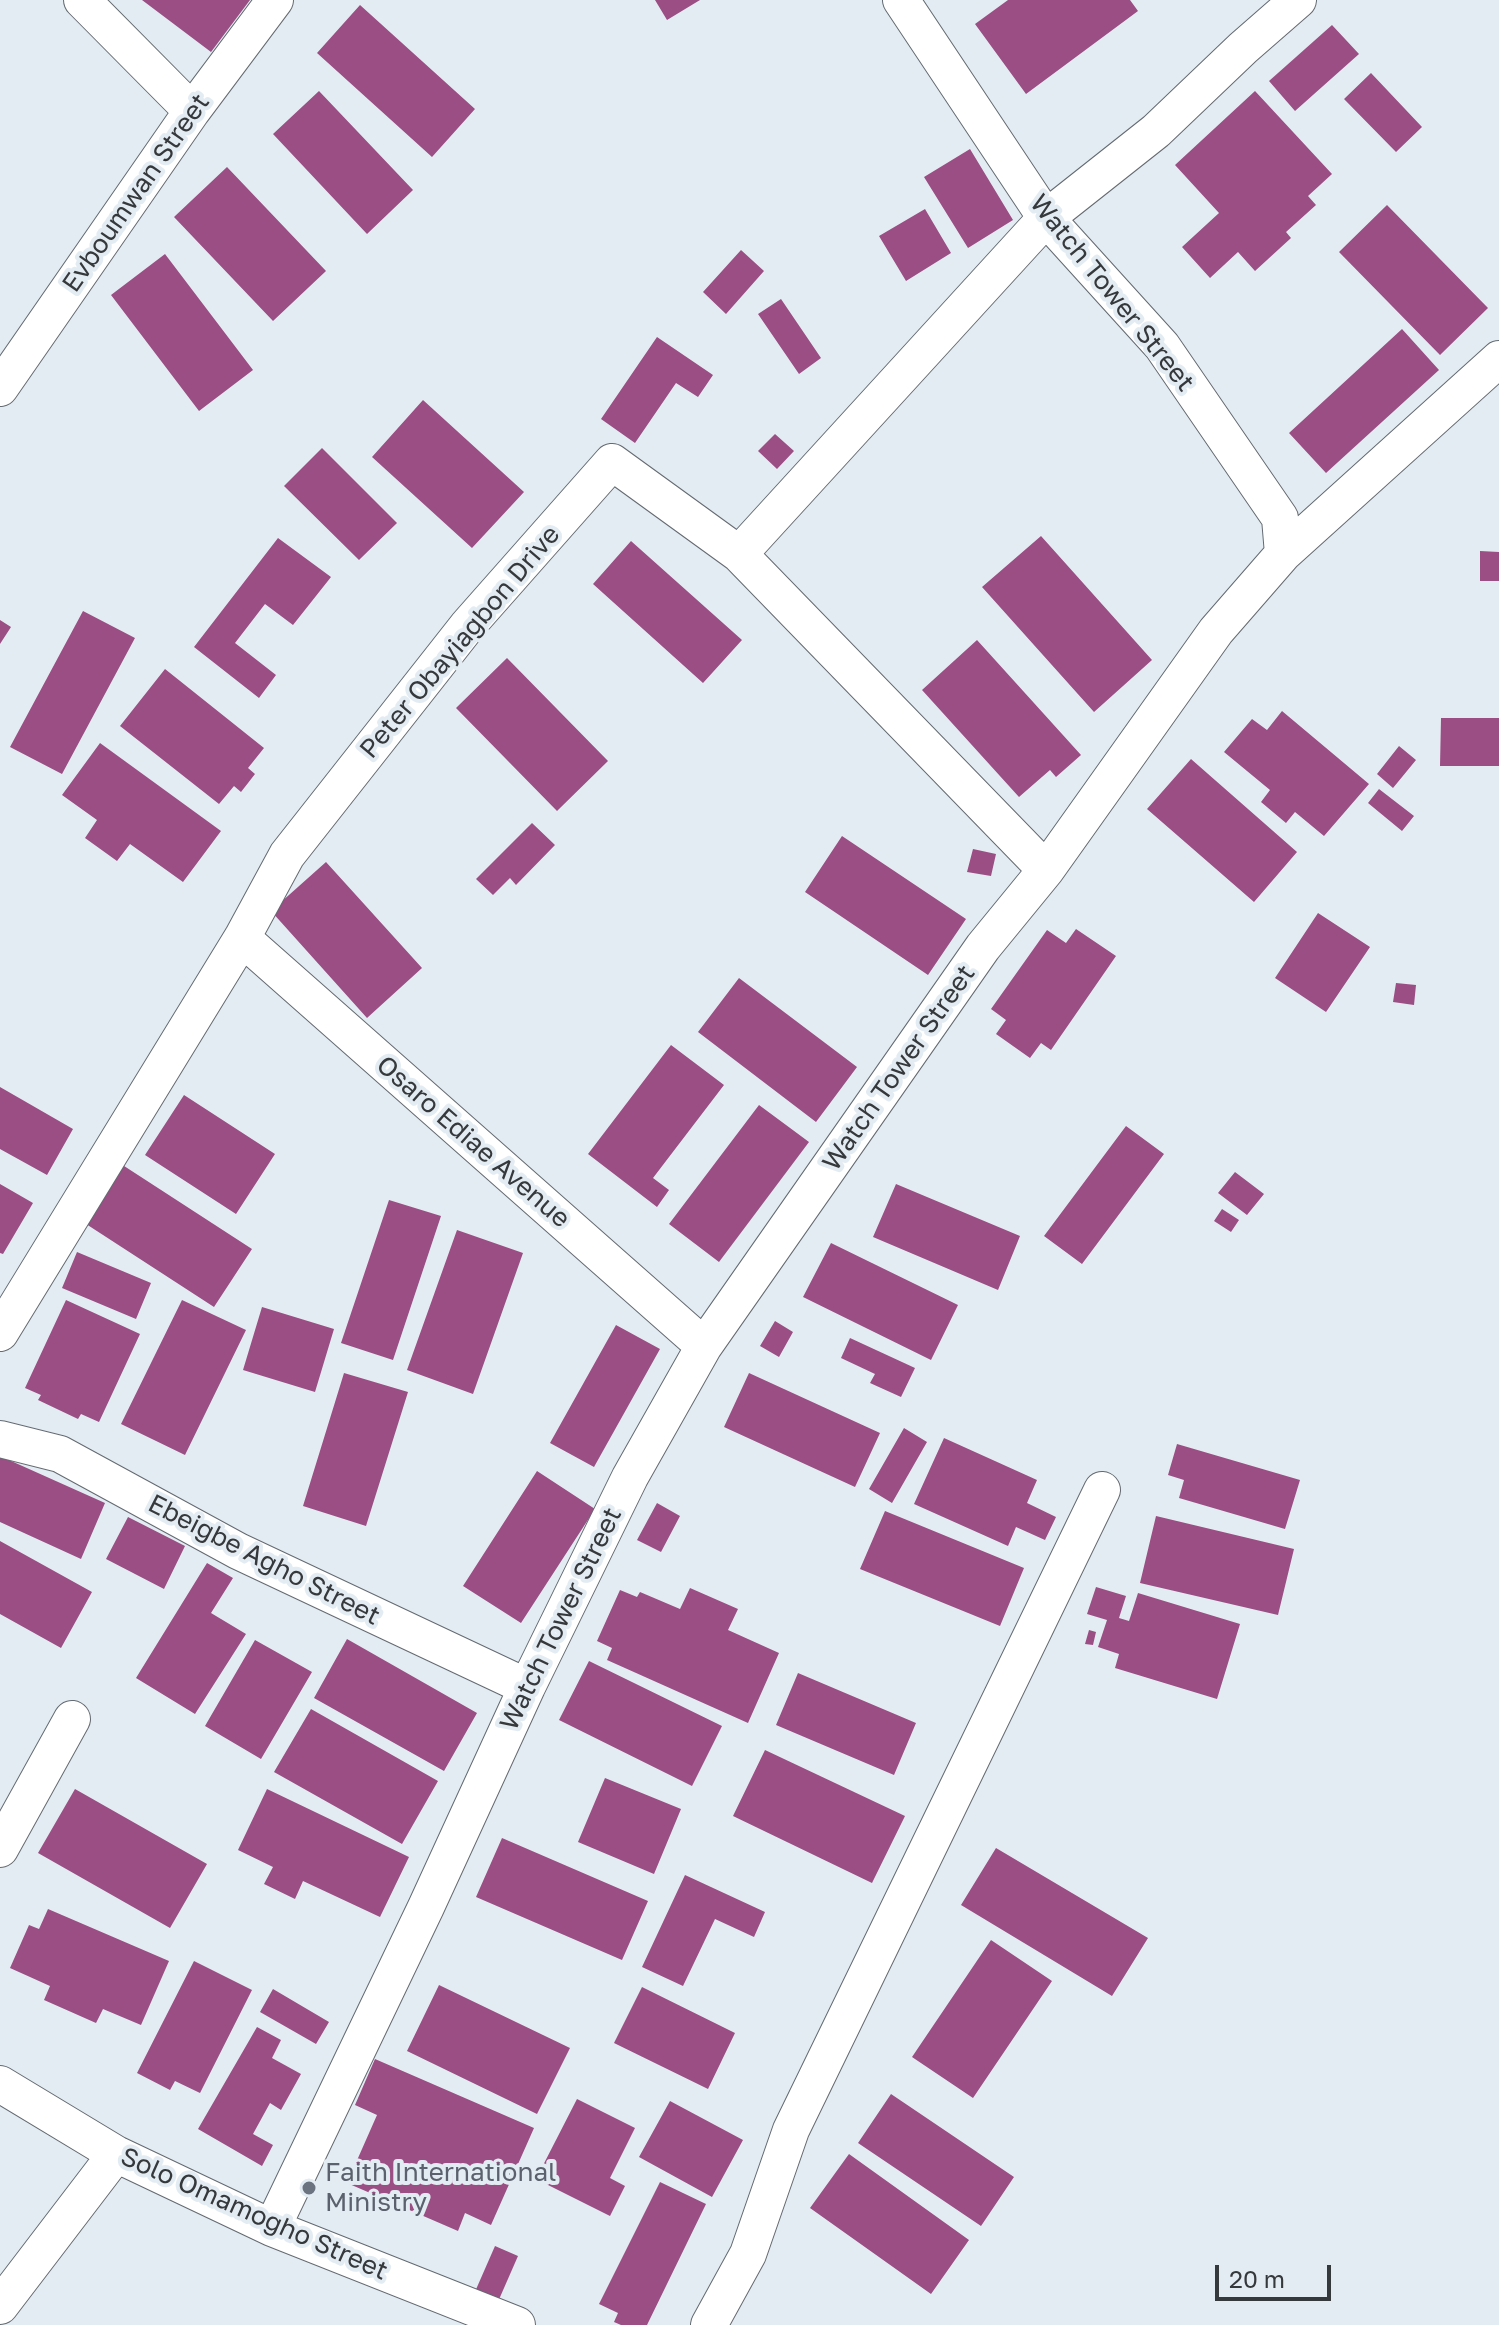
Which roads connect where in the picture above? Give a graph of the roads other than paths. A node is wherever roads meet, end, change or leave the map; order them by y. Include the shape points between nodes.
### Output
1 (82, 0) edge
2 (275, 0) edge
3 (901, 0) edge
4 (1298, 0) edge
5 (192, 111) junction
6 (1046, 218) junction
7 (1499, 359) edge
8 (0, 388) edge
9 (739, 554) junction
10 (1283, 554) junction
11 (1046, 870) junction
12 (242, 938) junction
13 (0, 1333) edge
14 (704, 1346) junction
15 (0, 1439) edge
16 (1102, 1490) dead end
17 (527, 1687) junction
18 (72, 1719) dead end
19 (0, 1849) edge
20 (0, 2084) edge
21 (116, 2154) junction
22 (272, 2228) junction
23 (0, 2306) edge
24 (517, 2325) edge
25 (709, 2325) edge

1 - 5 street
2 - 5 street, Evboumwan Street
3 - 6 street, Watch Tower Street
4 - 6 street via 1156,131
5 - 8 street, Evboumwan Street
6 - 9 street
6 - 10 street, Watch Tower Street via 1162,346 1280,518
7 - 10 street
9 - 11 street, Peter Obayiagbon Drive
9 - 12 street, Peter Obayiagbon Drive via 612,462 468,625 287,855
10 - 11 street, Watch Tower Street via 1216,631
11 - 14 street, Watch Tower Street via 983,947
12 - 13 street, Peter Obayiagbon Drive
12 - 14 street, Osaro Ediae Avenue
14 - 17 street, Watch Tower Street via 630,1477
15 - 17 street, Ebeigbe Agho Street via 60,1454 238,1551
16 - 25 street via 791,2130 748,2254
17 - 22 street, Watch Tower Street
18 - 19 street
20 - 21 street, Solo Omamogho Street
21 - 22 street, Solo Omamogho Street
21 - 23 street
22 - 24 street, Solo Omamogho Street

